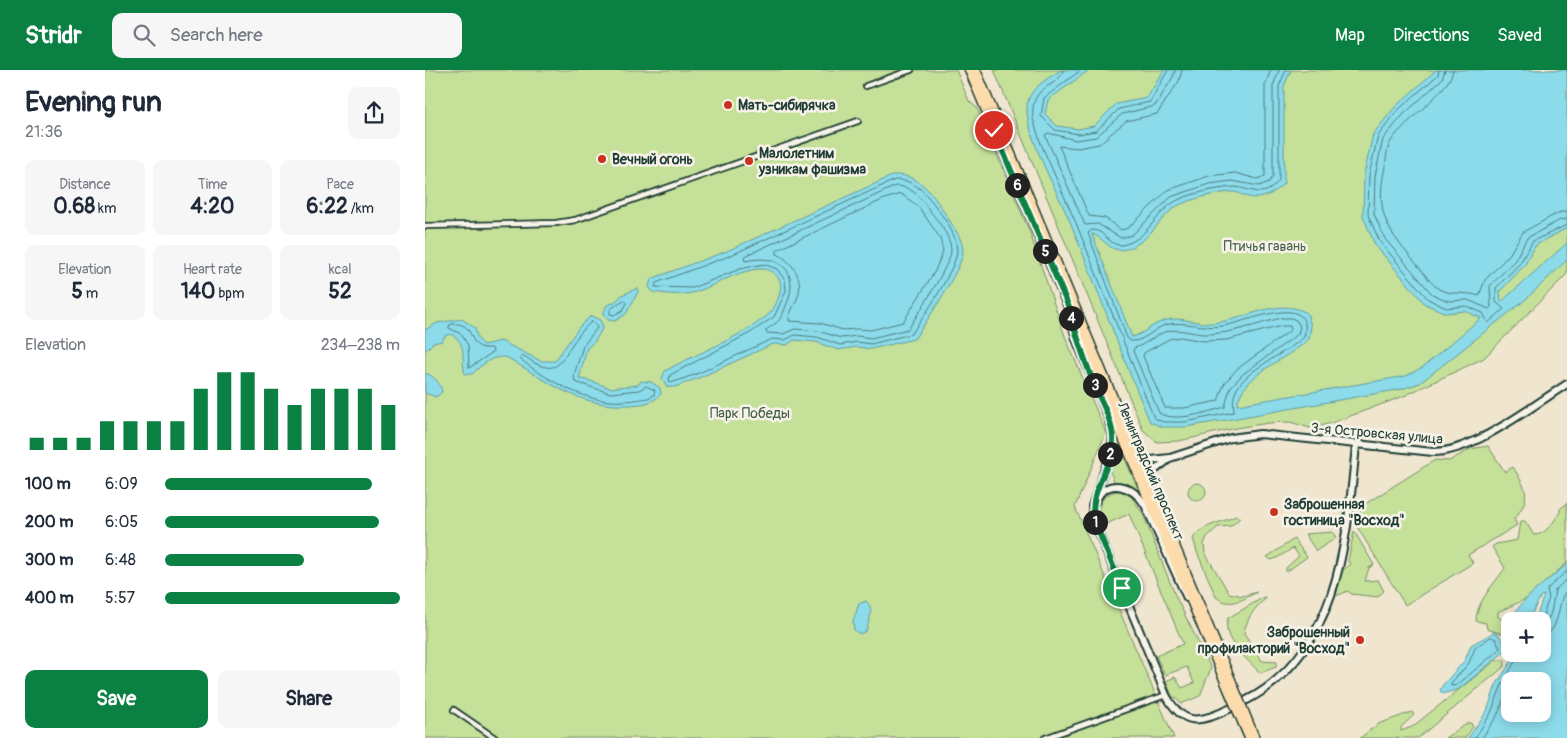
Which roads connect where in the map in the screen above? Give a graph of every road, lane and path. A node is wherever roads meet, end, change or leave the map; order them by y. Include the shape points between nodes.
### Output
1 (911, 70) edge
2 (969, 70) edge
3 (976, 70) edge
4 (866, 86) dead end
5 (858, 121) dead end
6 (425, 226) edge
7 (1070, 310) junction
8 (1567, 384) edge
9 (1356, 445) junction
10 (1138, 458) junction
11 (1170, 458) junction
12 (1148, 480) junction
13 (1093, 515) junction
14 (1195, 610) junction
15 (1231, 688) junction
16 (1166, 695) junction
17 (1247, 700) dead end
18 (1229, 709) dead end
19 (454, 710) dead end
20 (495, 738) edge
21 (1045, 738) edge
22 (1249, 738) edge
23 (1255, 738) edge

1 - 4 street
2 - 7 main road, Ленинградский проспект
3 - 10 main road, Ленинградский проспект
5 - 6 street via 575,220
7 - 13 street via 1076,339 1113,437 1093,499
7 - 14 main road, Ленинградский проспект
8 - 9 street, 3-я Островская улица via 1505,423 1453,450 1433,452
9 - 11 street, 3-я Островская улица via 1260,434 1231,438
9 - 17 street via 1348,518 1327,609 1312,640 1294,663
10 - 11 street
10 - 12 main road, Ленинградский проспект
11 - 12 street
12 - 15 main road, Ленинградский проспект
13 - 14 street via 1096,500 1105,490 1121,486 1136,493 1145,505 1181,590
13 - 16 street
14 - 15 main road, Ленинградский проспект
15 - 22 main road, bridge
15 - 23 main road, bridge
16 - 18 street via 1177,712 1188,719 1208,718
16 - 21 street
19 - 20 street

